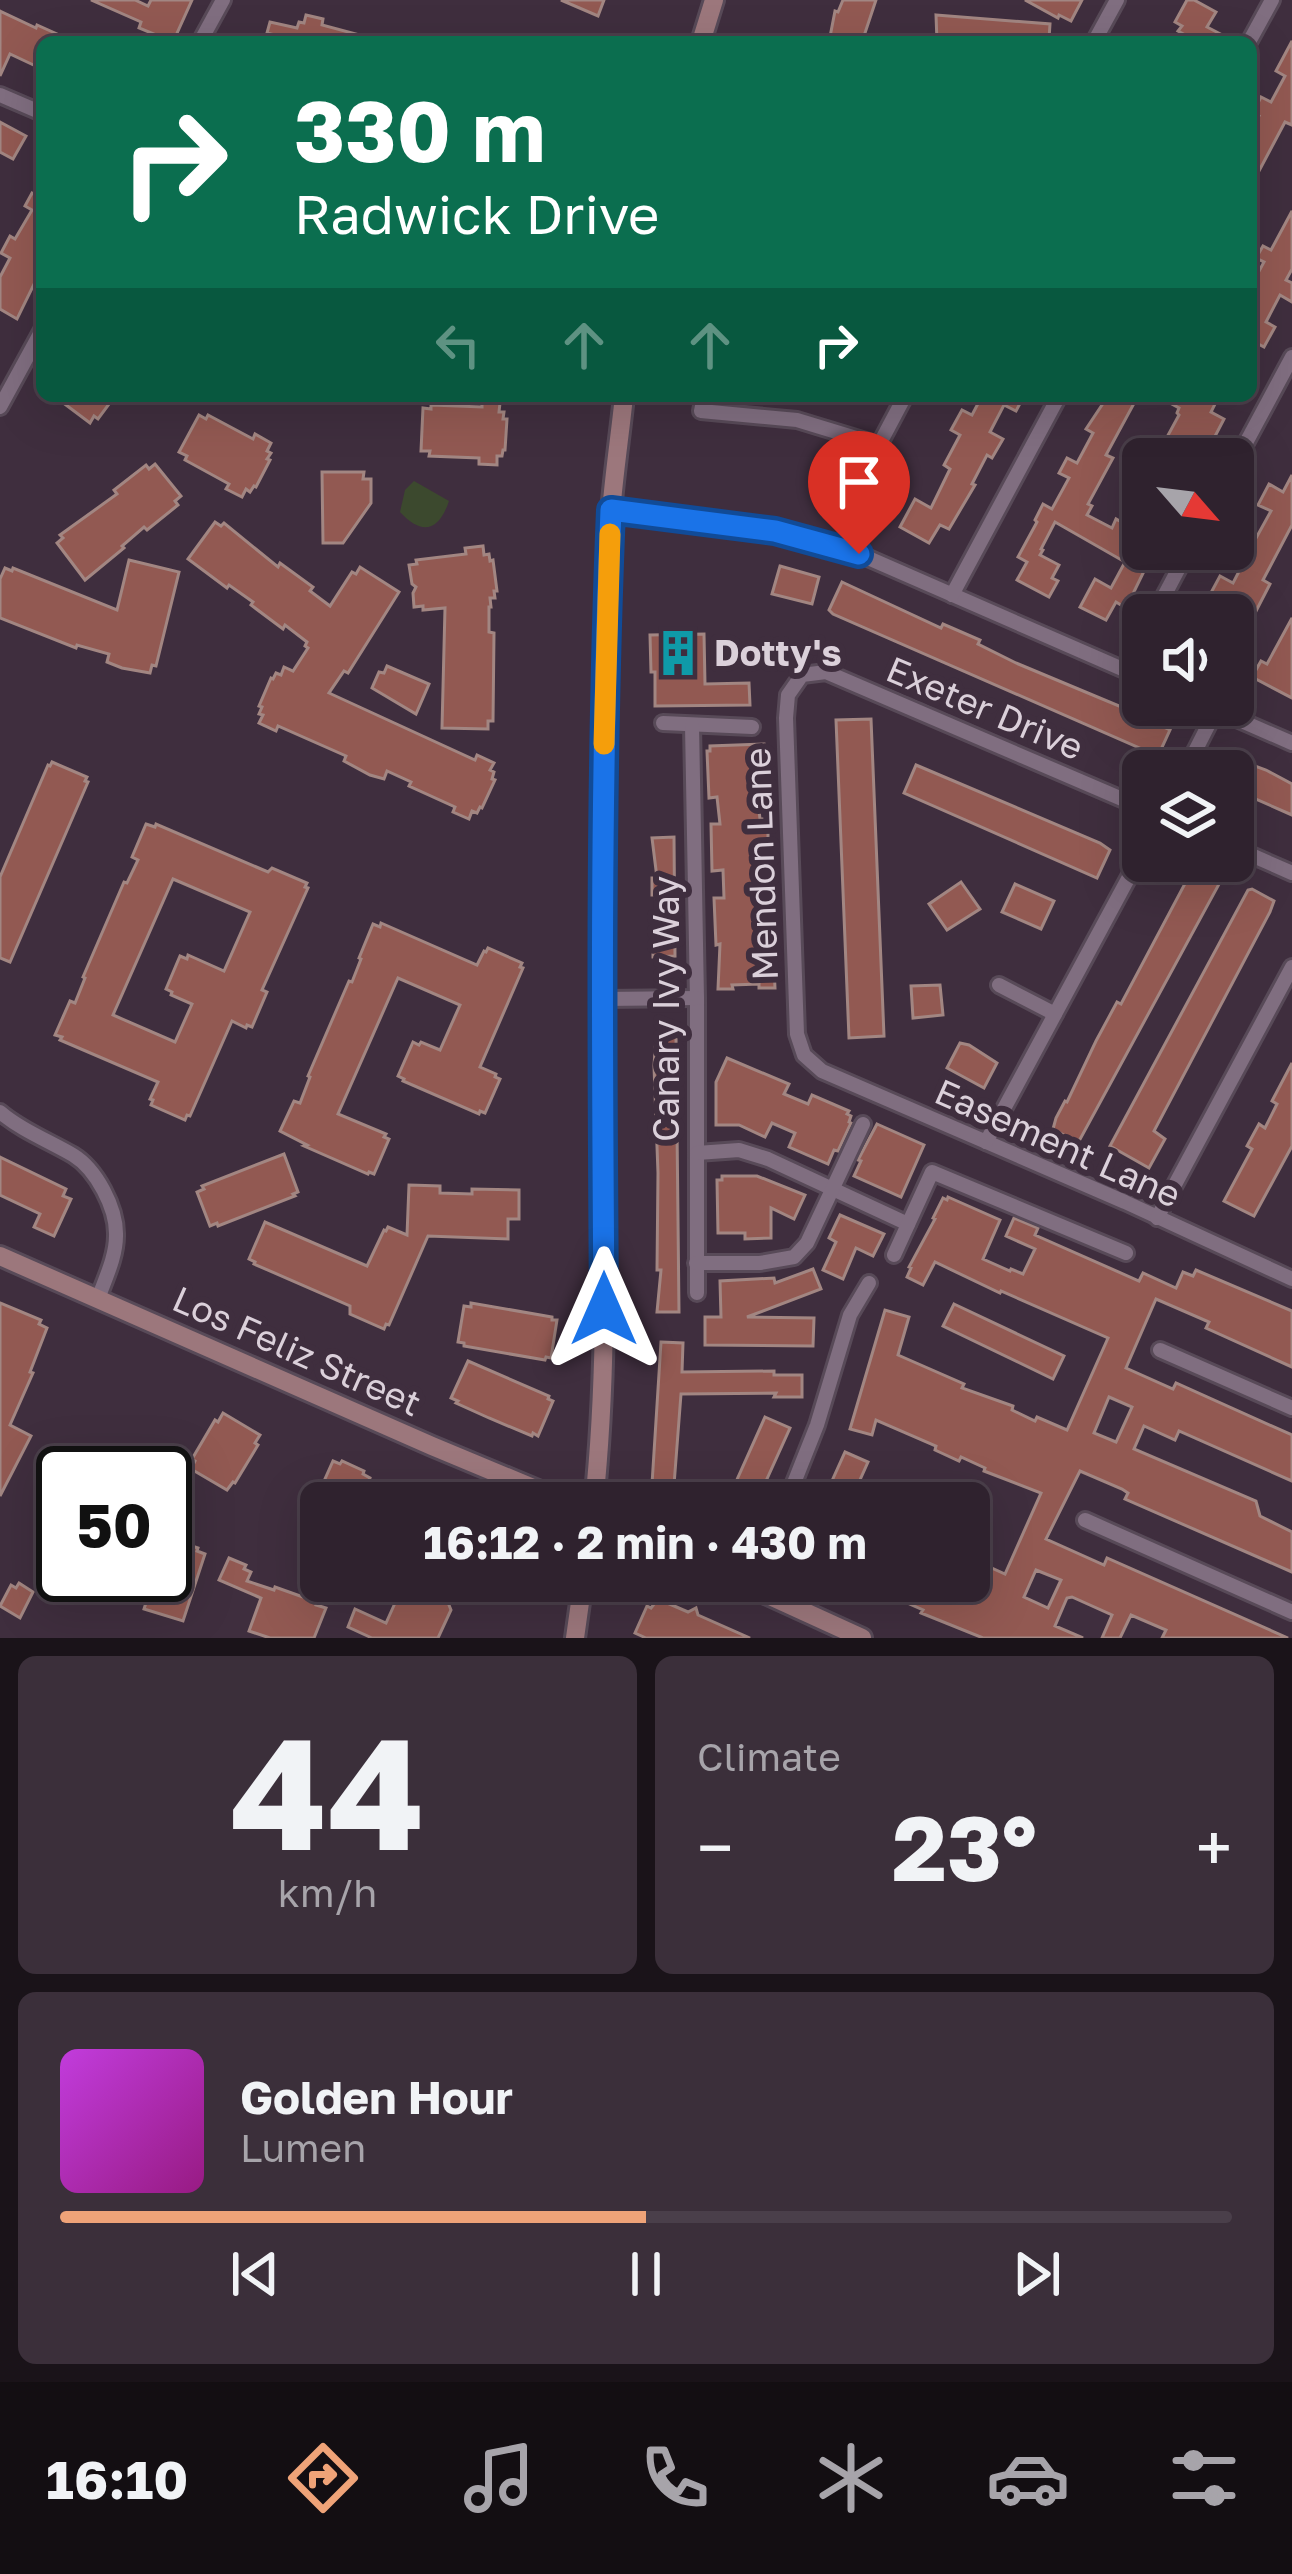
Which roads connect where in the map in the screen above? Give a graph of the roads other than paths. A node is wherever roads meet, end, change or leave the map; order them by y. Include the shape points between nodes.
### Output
1 (223, 0) edge
2 (714, 0) edge
3 (1117, 0) edge
4 (1272, 0) edge
5 (203, 36) edge
6 (702, 36) edge
7 (1097, 36) edge
8 (1252, 36) edge
9 (0, 94) edge
10 (36, 110) edge
11 (36, 341) edge
12 (1292, 357) edge
13 (623, 402) edge
14 (703, 402) edge
15 (902, 402) edge
16 (1056, 402) edge
17 (0, 406) edge
18 (1249, 438) edge
19 (611, 510) junction
20 (952, 595) junction
21 (1122, 669) edge
22 (802, 675) joint
23 (662, 723) dead end
24 (692, 724) junction
25 (1254, 726) edge
26 (752, 727) dead end
27 (1292, 743) edge
28 (1122, 799) edge
29 (1254, 856) edge
30 (1292, 873) edge
31 (1126, 882) edge
32 (1292, 967) edge
33 (999, 986) dead end
34 (697, 998) junction
35 (603, 999) junction
36 (1055, 1014) junction
37 (804, 1054) joint
38 (0, 1112) edge
39 (862, 1124) dead end
40 (986, 1142) junction
41 (697, 1153) junction
42 (830, 1190) junction
43 (1156, 1218) junction
44 (908, 1224) junction
45 (1126, 1253) dead end
46 (894, 1255) dead end
47 (0, 1256) edge
48 (696, 1263) junction
49 (1292, 1279) edge
50 (869, 1283) dead end
51 (697, 1293) dead end
52 (98, 1299) junction
53 (1160, 1350) dead end
54 (1292, 1408) edge
55 (519, 1482) edge
56 (596, 1482) edge
57 (794, 1482) edge
58 (1085, 1520) dead end
59 (580, 1602) edge
60 (786, 1602) edge
61 (1292, 1612) edge
62 (575, 1638) edge
63 (862, 1638) edge

1 - 5 street
2 - 6 main road
3 - 7 street
4 - 8 street
9 - 10 street
11 - 17 street
12 - 18 street
13 - 19 main road
14 - 15 street via 701,411 797,420 879,445
16 - 20 street
19 - 20 street via 775,531 859,554
19 - 35 main road
20 - 21 street
22 - 28 street, Exeter Drive via 826,672
22 - 37 street, Mendon Lane via 788,695 786,718 796,1023
23 - 24 street
24 - 26 street
24 - 34 street, Canary Ivy Way
25 - 27 street
29 - 30 street
31 - 36 street
32 - 43 street
33 - 36 street
34 - 35 street
34 - 41 street, Canary Ivy Way
35 - 56 main road
36 - 40 street
37 - 40 street, Easement Lane via 822,1071
38 - 52 street via 96,1176 116,1233
39 - 42 street
40 - 43 street, Easement Lane
41 - 42 street via 739,1150
41 - 48 street, Canary Ivy Way
42 - 44 street
42 - 48 street via 794,1257
43 - 49 street, Easement Lane
44 - 45 street via 932,1172
44 - 46 street
47 - 52 main road, Los Feliz Street
48 - 51 street, Canary Ivy Way
50 - 57 street via 850,1315
52 - 55 main road, Los Feliz Street
53 - 54 street
58 - 61 street
59 - 62 main road
60 - 63 main road

